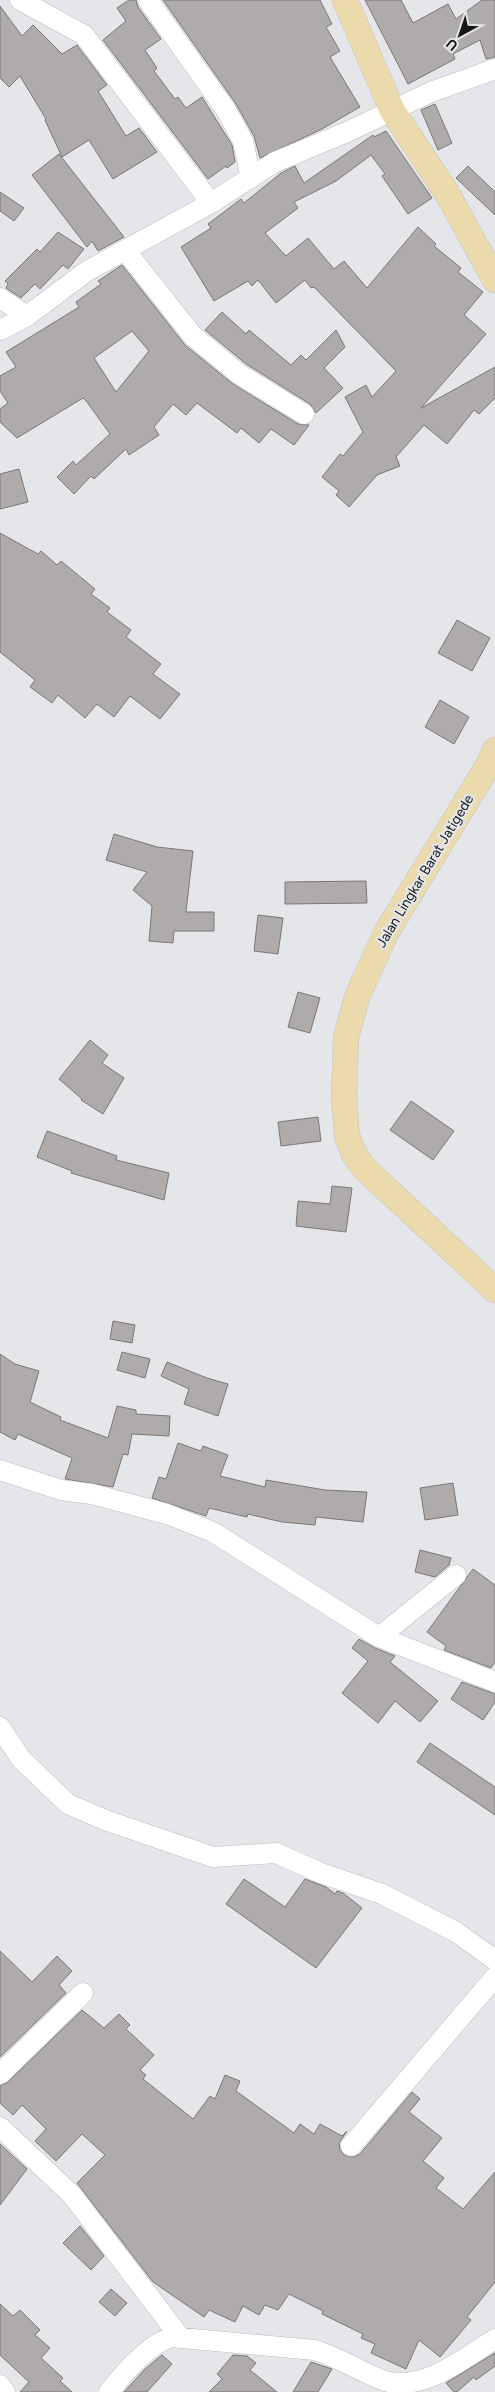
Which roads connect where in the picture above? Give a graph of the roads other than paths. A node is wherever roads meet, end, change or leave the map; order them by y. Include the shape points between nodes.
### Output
1 (20, 0) edge
2 (148, 0) edge
3 (345, 0) edge
4 (495, 69) edge
5 (392, 110) junction
6 (250, 178) junction
7 (211, 203) junction
8 (125, 250) junction
9 (495, 280) edge
10 (0, 298) edge
11 (27, 316) junction
12 (0, 330) edge
13 (304, 414) dead end
14 (495, 750) edge
15 (495, 1290) edge
16 (0, 1470) edge
17 (456, 1575) dead end
18 (379, 1637) junction
19 (495, 1682) edge
20 (0, 1727) edge
21 (495, 1960) edge
22 (495, 1977) edge
23 (83, 1993) dead end
24 (0, 2074) edge
25 (0, 2127) edge
26 (352, 2146) dead end
27 (180, 2338) junction
28 (495, 2339) edge
29 (0, 2385) edge
30 (5, 2392) edge
31 (109, 2392) edge

1 - 7 street via 84,35
2 - 6 street via 226,110 243,142
3 - 5 main road
4 - 5 street
5 - 6 street via 275,162
5 - 9 main road via 448,195
6 - 7 street
7 - 8 street
8 - 11 street via 87,271
8 - 13 street via 193,336 238,374
10 - 11 street
11 - 12 street
14 - 15 main road, Jalan Lingkar Barat Jatigede via 386,934 357,996 346,1037 344,1097 347,1136 365,1169
16 - 18 street via 61,1490 92,1494 166,1514 213,1532
17 - 18 street
18 - 19 street
20 - 21 street via 21,1759 68,1804 213,1857 276,1853 382,1894 456,1932
22 - 26 street
23 - 24 street
25 - 27 street via 72,2195
27 - 28 street via 315,2350 385,2381 410,2384 438,2374
27 - 31 street via 162,2340
29 - 30 street

